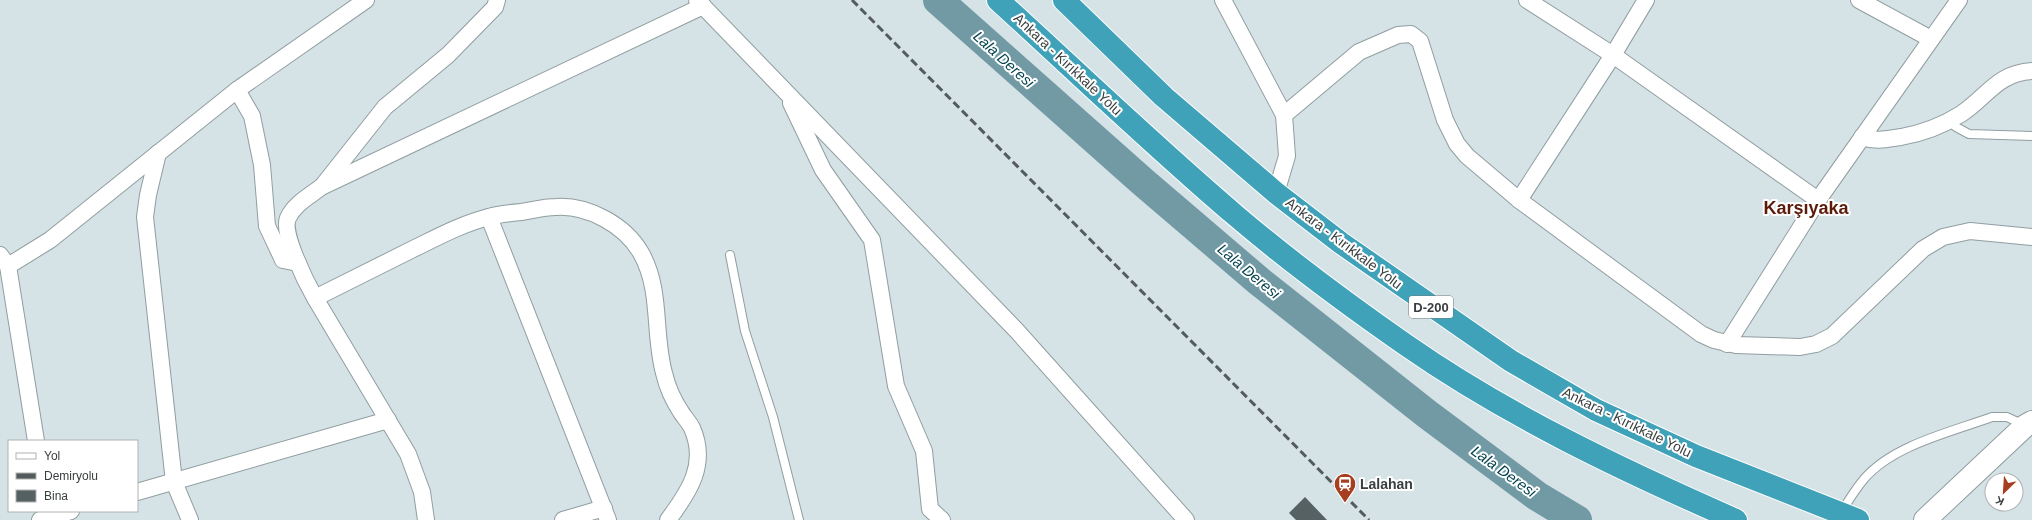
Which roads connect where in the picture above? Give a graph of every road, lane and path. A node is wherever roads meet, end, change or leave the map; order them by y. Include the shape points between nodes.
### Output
1 (366, 0) edge
2 (497, 0) edge
3 (998, 0) edge
4 (1064, 0) edge
5 (1224, 0) edge
6 (1527, 0) edge
7 (1646, 0) edge
8 (1859, 0) edge
9 (1959, 0) edge
10 (700, 3) edge
11 (1932, 39) junction
12 (1613, 55) junction
13 (2032, 71) edge
14 (237, 90) junction
15 (784, 90) junction
16 (1284, 115) junction
17 (1949, 121) junction
18 (2032, 136) edge
19 (1862, 137) junction
20 (158, 153) junction
21 (321, 187) junction
22 (1276, 193) junction
23 (1519, 200) junction
24 (1818, 200) junction
25 (489, 217) junction
26 (2032, 237) edge
27 (730, 255) dead end
28 (4, 260) edge
29 (298, 263) junction
30 (315, 298) junction
31 (1727, 344) junction
32 (388, 420) junction
33 (2028, 424) edge
34 (36, 440) edge
35 (174, 482) junction
36 (138, 492) edge
37 (68, 512) edge
38 (606, 514) edge
39 (1849, 517) edge
40 (40, 520) edge
41 (190, 520) edge
42 (426, 520) edge
43 (563, 520) edge
44 (668, 520) edge
45 (799, 520) edge
46 (942, 520) edge
47 (1186, 520) edge
48 (1736, 520) edge
49 (1925, 520) edge

1 - 14 street
2 - 21 street via 495,7 448,55 385,107
3 - 48 highway, Ankara - Kırıkkale Yolu via 1236,216 1317,281 1407,346 1489,397 1580,447
4 - 22 highway, Ankara - Kırıkkale Yolu / D-200 via 1164,97
5 - 16 street
6 - 12 street
7 - 12 street
8 - 11 street
9 - 11 street
10 - 15 street
10 - 21 street
11 - 19 street
12 - 23 street
12 - 24 street
13 - 17 street via 2004,78 1973,105
14 - 20 street
14 - 29 street via 252,116 262,165 267,226 283,260
15 - 46 street via 824,170 872,240 896,386 924,451 930,509
15 - 47 street via 1018,331
16 - 22 street via 1287,156
16 - 23 street via 1359,52 1398,35 1411,34 1420,41 1445,120 1457,144 1479,167
17 - 18 lane via 1956,128 1969,134
17 - 19 street via 1901,137 1878,141
19 - 24 street
20 - 28 street via 50,240
20 - 35 street via 145,217
21 - 29 street via 295,207 287,219 289,237
22 - 39 highway, Ankara - Kırıkkale Yolu / D-200 via 1348,247 1511,361 1596,410 1696,456
23 - 31 street via 1701,334
24 - 31 street
25 - 30 street via 451,230
25 - 38 street
25 - 44 street via 556,206 574,208 593,213 611,222 628,235 640,252 651,273 655,290 657,339 664,374 680,411 692,428 698,447 697,469 689,491
26 - 31 street via 1970,231 1943,237 1923,249 1832,336 1823,341 1800,347
27 - 45 lane via 745,331 773,417
28 - 34 street
29 - 30 street
30 - 32 street
32 - 35 street
32 - 42 street via 408,454 422,492
33 - 39 lane via 2007,417 1992,417 1908,448 1864,479
33 - 49 street
35 - 36 street
35 - 41 street
37 - 40 street
38 - 43 street

